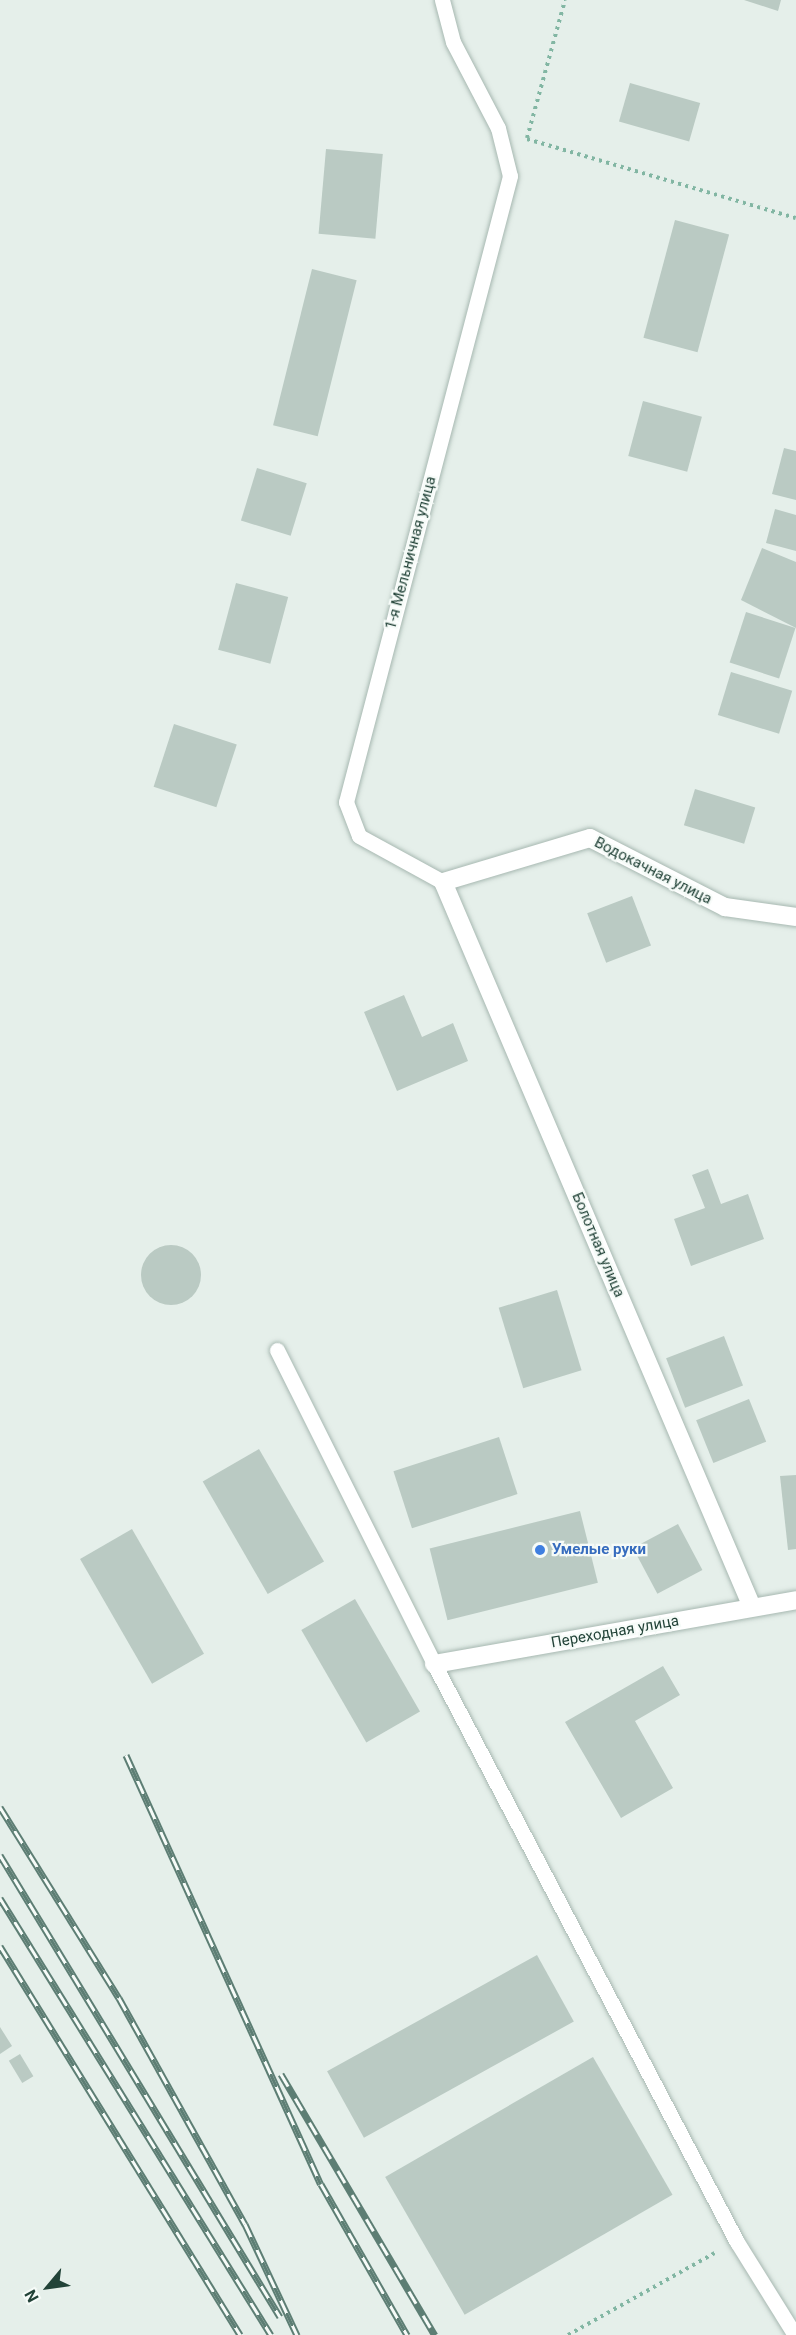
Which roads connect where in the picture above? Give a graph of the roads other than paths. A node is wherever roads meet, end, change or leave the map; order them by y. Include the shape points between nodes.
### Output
1 (442, 0) edge
2 (443, 882) junction
3 (796, 917) edge
4 (277, 1350) dead end
5 (796, 1600) edge
6 (752, 1607) junction
7 (434, 1664) junction
8 (795, 2335) edge

1 - 2 lane, 1-я Мельничная улица via 453,42 498,128 510,176 346,802 359,836
2 - 3 street, Водокачная улица via 590,838 725,907
2 - 6 street, Болотная улица
4 - 7 lane
5 - 6 street, Переходная улица
6 - 7 street, Переходная улица
7 - 8 lane via 737,2242

